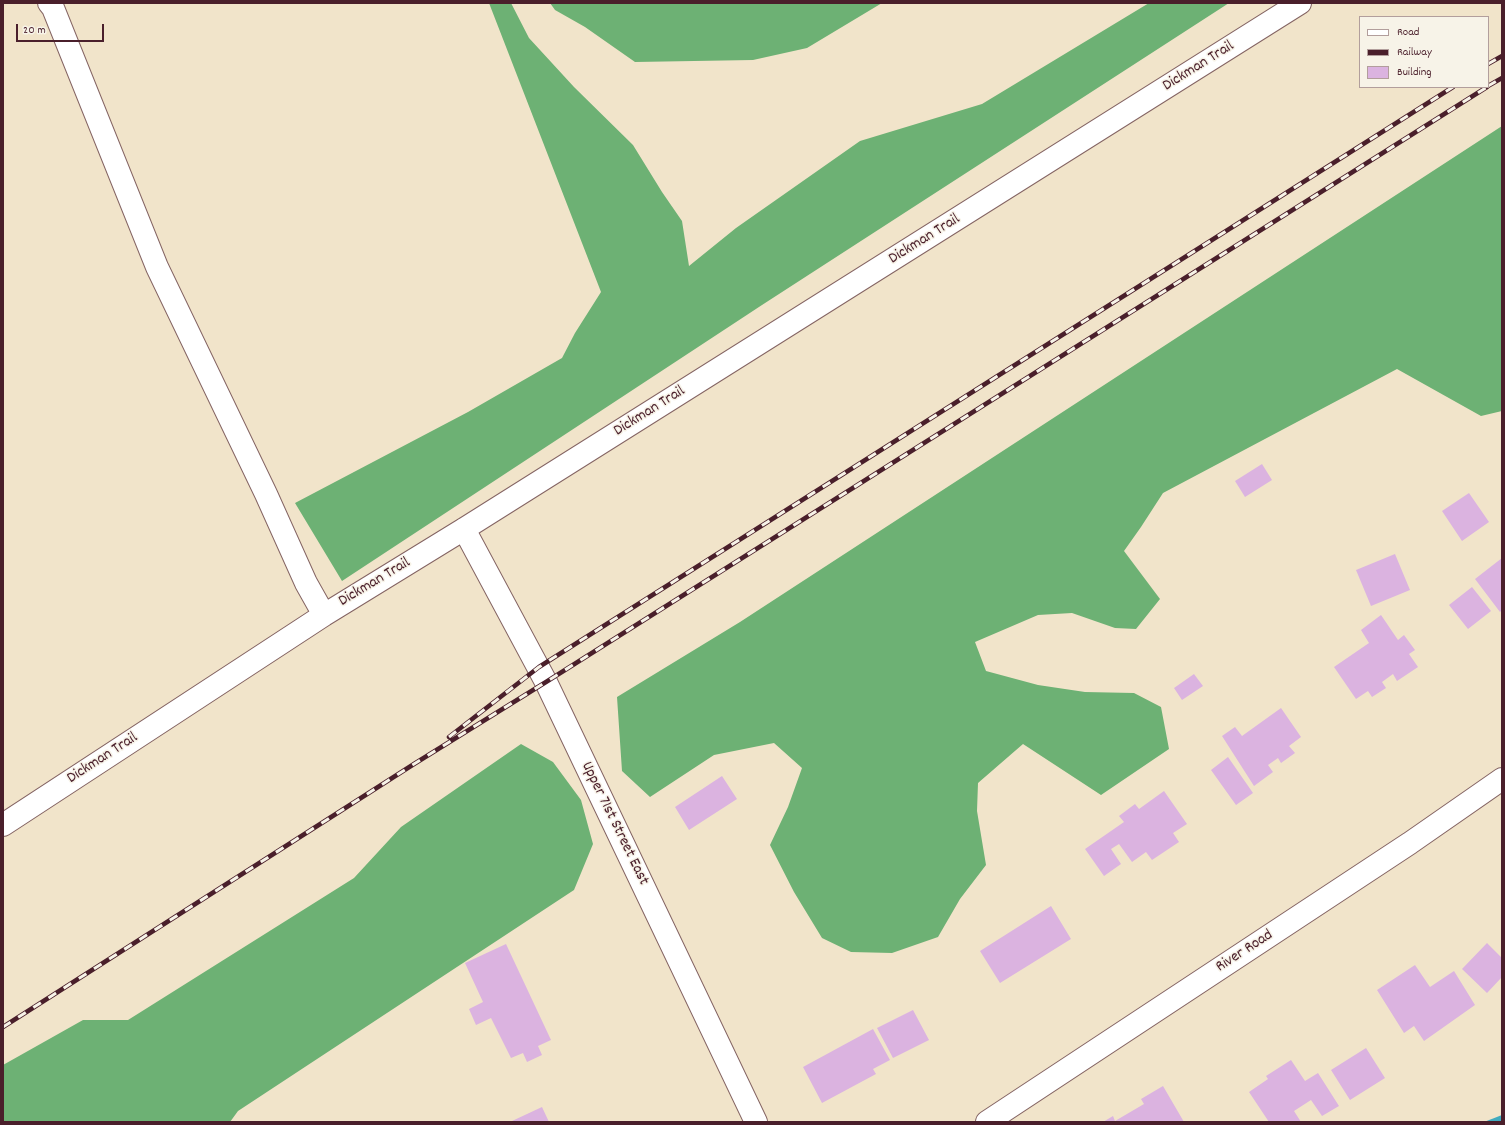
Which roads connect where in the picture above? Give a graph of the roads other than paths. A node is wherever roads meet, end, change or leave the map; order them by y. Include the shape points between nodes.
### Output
1 (49, 3) edge
2 (1300, 3) edge
3 (464, 529) junction
4 (324, 615) junction
5 (1502, 779) edge
6 (3, 825) edge
7 (756, 1122) edge
8 (987, 1122) edge

1 - 4 street via 54,8 157,267 306,583
2 - 3 street, Dickman Trail
3 - 4 street, Dickman Trail
3 - 7 street, Upper 71st Street East via 546,682
4 - 6 street, Dickman Trail
5 - 8 street, River Road via 1410,843

